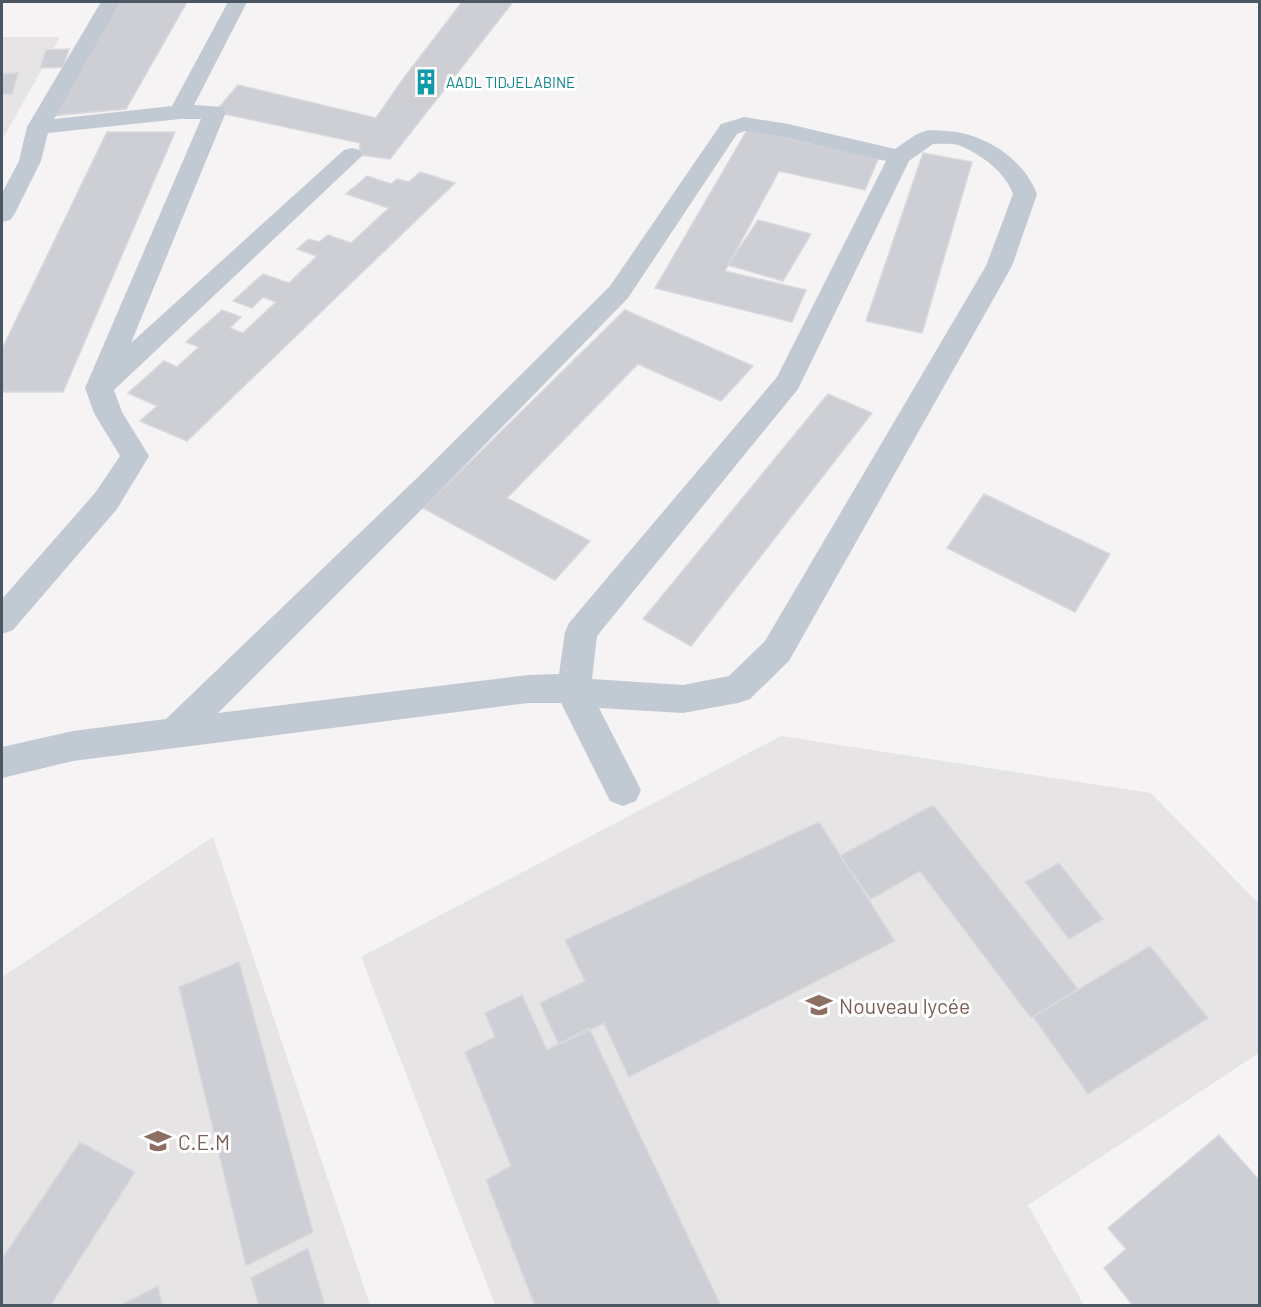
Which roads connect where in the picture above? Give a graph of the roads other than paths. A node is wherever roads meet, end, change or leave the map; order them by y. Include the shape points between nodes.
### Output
1 (110, 2) edge
2 (237, 2) edge
3 (180, 112) junction
4 (38, 128) junction
5 (352, 155) dead end
6 (899, 157) junction
7 (30, 161) junction
8 (2, 163) edge
9 (2, 215) edge
10 (99, 388) junction
11 (2, 621) edge
12 (573, 692) junction
13 (175, 733) junction
14 (2, 763) edge
15 (623, 790) dead end

1 - 4 street
2 - 3 street
3 - 4 street
3 - 10 street via 215,112
4 - 7 street
5 - 10 street
6 - 12 street via 788,382 581,632
6 - 12 street via 928,137 965,139 1007,165 1019,178 1024,194 999,266 777,651 738,689 683,699
6 - 13 street via 788,131 744,124 729,129 619,292
7 - 8 street
7 - 9 street
10 - 11 street via 108,413 135,456 106,501
12 - 13 street via 571,688 528,689
12 - 15 street
13 - 14 street via 74,746

